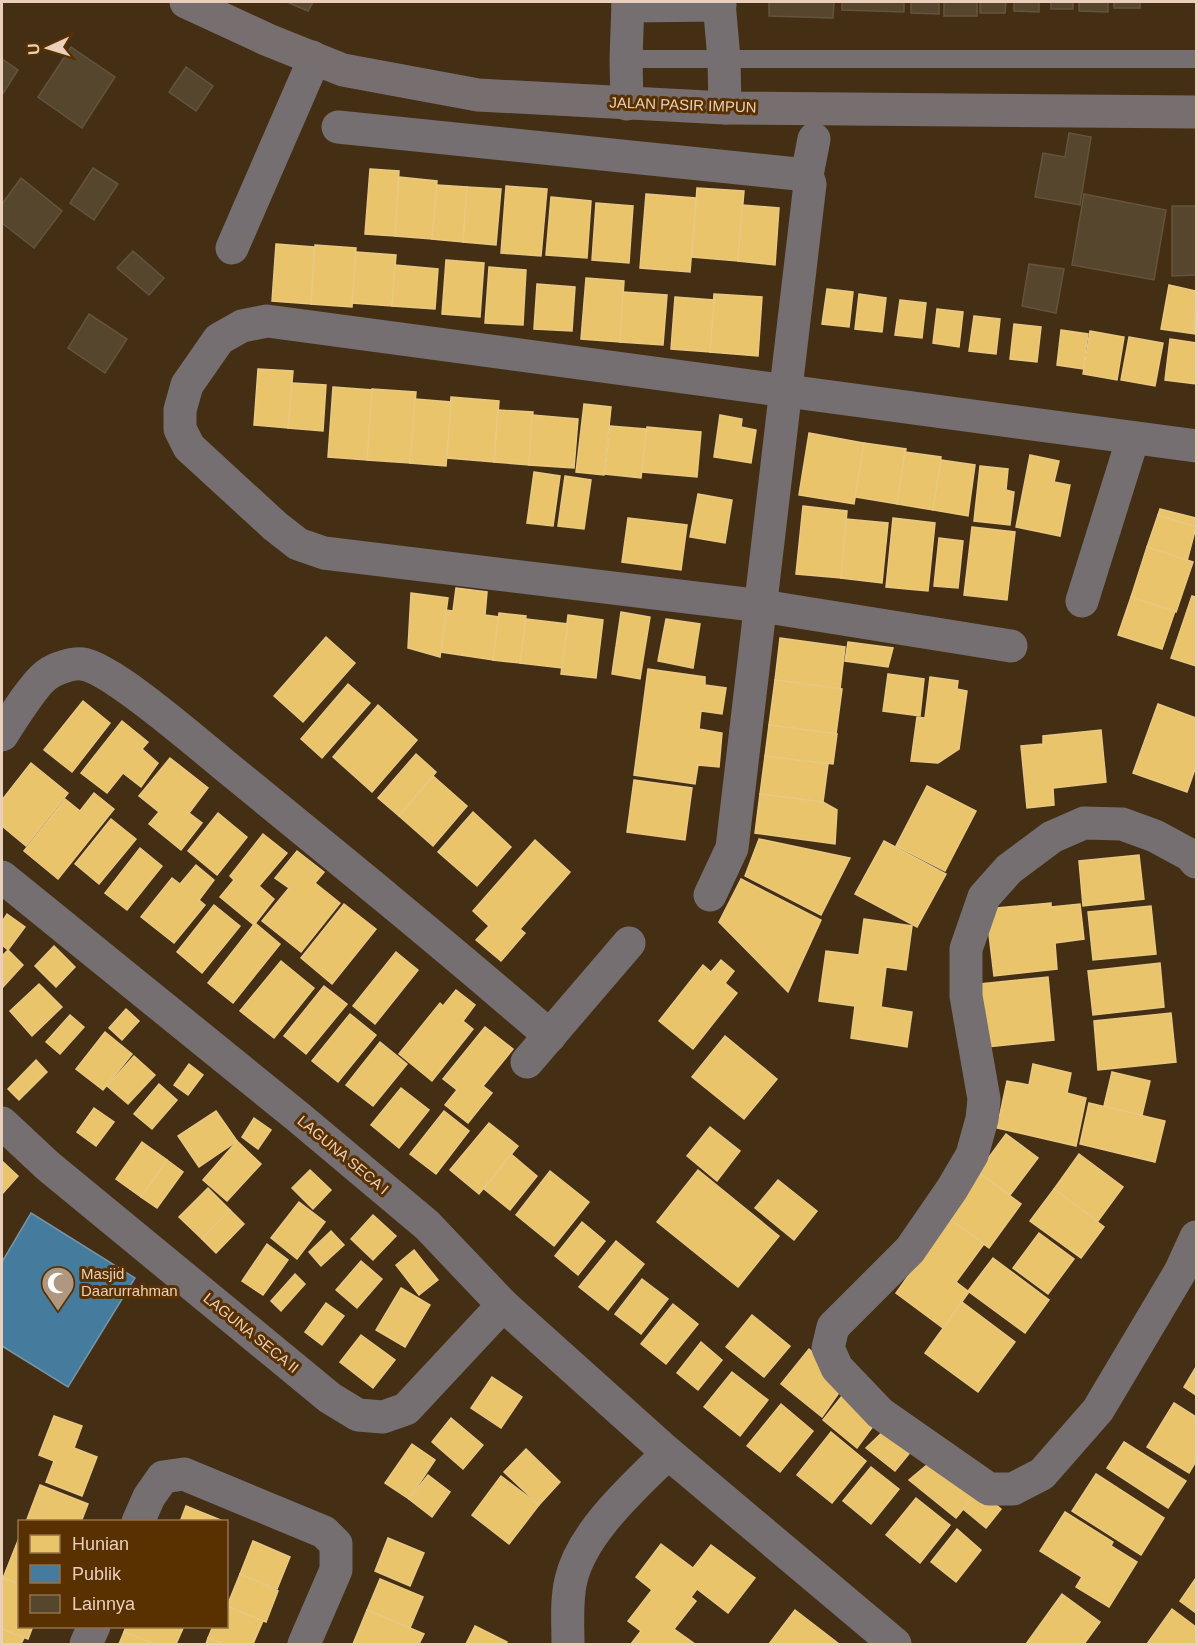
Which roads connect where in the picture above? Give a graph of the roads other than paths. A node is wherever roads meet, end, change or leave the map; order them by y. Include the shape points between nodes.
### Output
1 (186, 2) edge
2 (720, 3) edge
3 (628, 4) edge
4 (312, 57) junction
5 (626, 59) junction
6 (724, 59) junction
7 (1197, 59) edge
8 (627, 104) junction
9 (725, 108) junction
10 (1197, 112) edge
11 (338, 127) dead end
12 (814, 139) dead end
13 (807, 175) junction
14 (232, 248) dead end
15 (787, 390) junction
16 (1133, 438) junction
17 (1197, 446) edge
18 (1082, 601) dead end
19 (762, 606) junction
20 (1011, 646) dead end
21 (2, 735) edge
22 (1197, 862) edge
23 (2, 877) edge
24 (710, 895) dead end
25 (629, 943) dead end
26 (550, 1036) junction
27 (526, 1062) dead end
28 (2, 1123) edge
29 (1197, 1237) edge
30 (503, 1305) junction
31 (668, 1453) junction
32 (138, 1520) edge
33 (92, 1628) edge
34 (86, 1644) edge
35 (304, 1644) edge
36 (568, 1644) edge
37 (896, 1644) edge

1 - 4 street, JALAN PASIR IMPUN
2 - 3 street
2 - 6 street
3 - 5 street
4 - 8 street, JALAN PASIR IMPUN via 343,70 478,95
4 - 14 street
5 - 6 lane
5 - 8 street
6 - 7 lane
6 - 9 street
8 - 9 street, JALAN PASIR IMPUN
9 - 10 street, JALAN PASIR IMPUN
11 - 13 street
12 - 13 street
13 - 15 street via 810,184
15 - 16 street
15 - 19 street
15 - 19 street via 267,321 242,326 219,339 187,386 180,410 180,429 189,447 274,526 298,544 324,553
16 - 17 street
16 - 18 street
19 - 20 street
19 - 24 street via 732,848
21 - 26 street via 47,674 82,664 97,668 202,747
22 - 29 street via 1155,836 1122,824 1084,823 1052,837 1017,862 984,897 966,949 966,996 984,1099 972,1155 910,1250 832,1327 828,1348 837,1368 880,1413 989,1489 1013,1489 1042,1474 1098,1410
23 - 30 street, LAGUNA SECA I via 427,1225
25 - 26 street
26 - 27 street
28 - 30 street, LAGUNA SECA II via 48,1166 330,1398 358,1414 383,1417 406,1409
30 - 31 street, LAGUNA SECA I
31 - 36 street via 602,1522 582,1552 571,1579
31 - 37 street, LAGUNA SECA I
32 - 35 street via 163,1477 184,1474 324,1532 336,1544 336,1570
33 - 34 street

